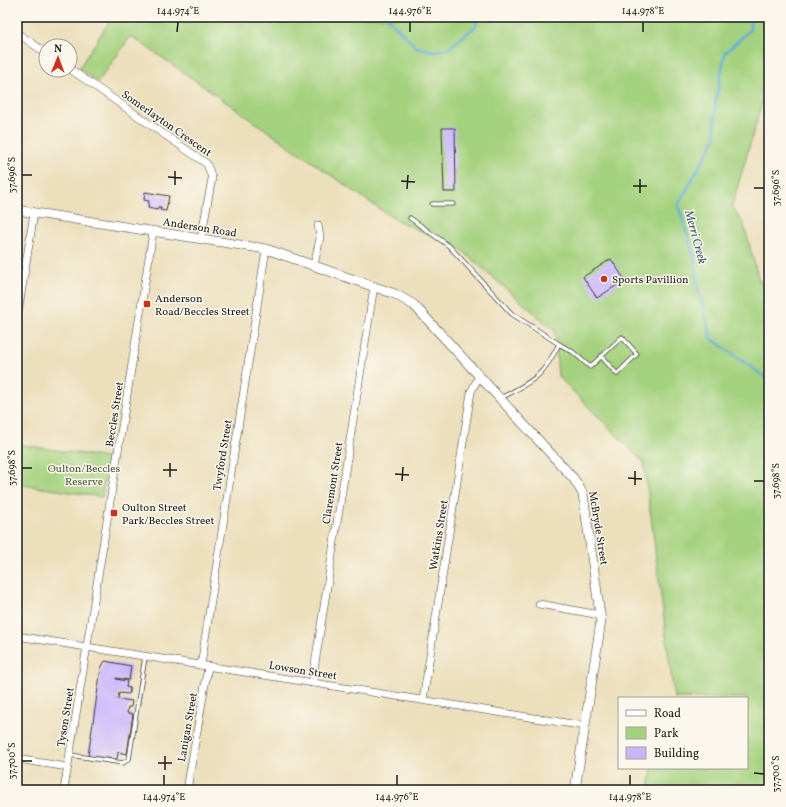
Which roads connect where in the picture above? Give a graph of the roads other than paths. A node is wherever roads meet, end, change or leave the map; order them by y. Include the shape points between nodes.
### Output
1 (17, 33) edge
2 (38, 47) edge
3 (78, 75) edge
4 (432, 204) dead end
5 (454, 204) dead end
6 (17, 210) edge
7 (34, 213) junction
8 (410, 218) dead end
9 (318, 225) dead end
10 (154, 232) junction
11 (201, 239) junction
12 (266, 249) junction
13 (314, 265) junction
14 (374, 286) junction
15 (17, 318) edge
16 (559, 344) junction
17 (601, 356) junction
18 (479, 376) junction
19 (500, 398) junction
20 (539, 604) dead end
21 (600, 615) junction
22 (17, 636) edge
23 (87, 648) junction
24 (145, 657) junction
25 (204, 666) junction
26 (312, 683) junction
27 (423, 700) junction
28 (585, 726) junction
29 (70, 755) junction
30 (17, 759) edge
31 (68, 767) junction
32 (187, 789) edge
33 (64, 790) edge
34 (195, 790) edge
35 (575, 790) edge

1 - 2 street
3 - 11 street, Somerlayton Crescent via 208,164 212,178
4 - 5 lane
6 - 7 street, Anderson Road
7 - 10 street, Anderson Road
7 - 15 street
8 - 16 lane via 449,246 512,314
9 - 13 street via 320,238
10 - 11 street, Anderson Road
10 - 23 street, Beccles Street
11 - 12 street, Anderson Road
12 - 13 street, Anderson Road
12 - 25 street, Twyford Street
13 - 14 street, Anderson Road
14 - 18 street, McBryde Street via 414,305
14 - 26 street, Claremont Street
16 - 17 lane via 590,367
16 - 19 lane via 538,377
17 - 17 lane via 622,337 638,354 617,374
18 - 19 street, McBryde Street
18 - 27 street, Watkins Street via 471,392
19 - 21 street, McBryde Street via 580,487 586,508
20 - 21 street
21 - 28 street, McBryde Street via 601,627
22 - 23 street, Lowson Street
23 - 24 street, Lowson Street
23 - 29 street, Tyson Street
24 - 25 street, Lowson Street
24 - 29 lane via 129,759 123,763
25 - 26 street, Lowson Street
25 - 32 street, Lanigan Street
26 - 27 street, Lowson Street
27 - 28 street, Lowson Street
28 - 35 street, McBryde Street
29 - 31 street, Tyson Street
30 - 31 street
31 - 33 street, Tyson Street
32 - 34 street

